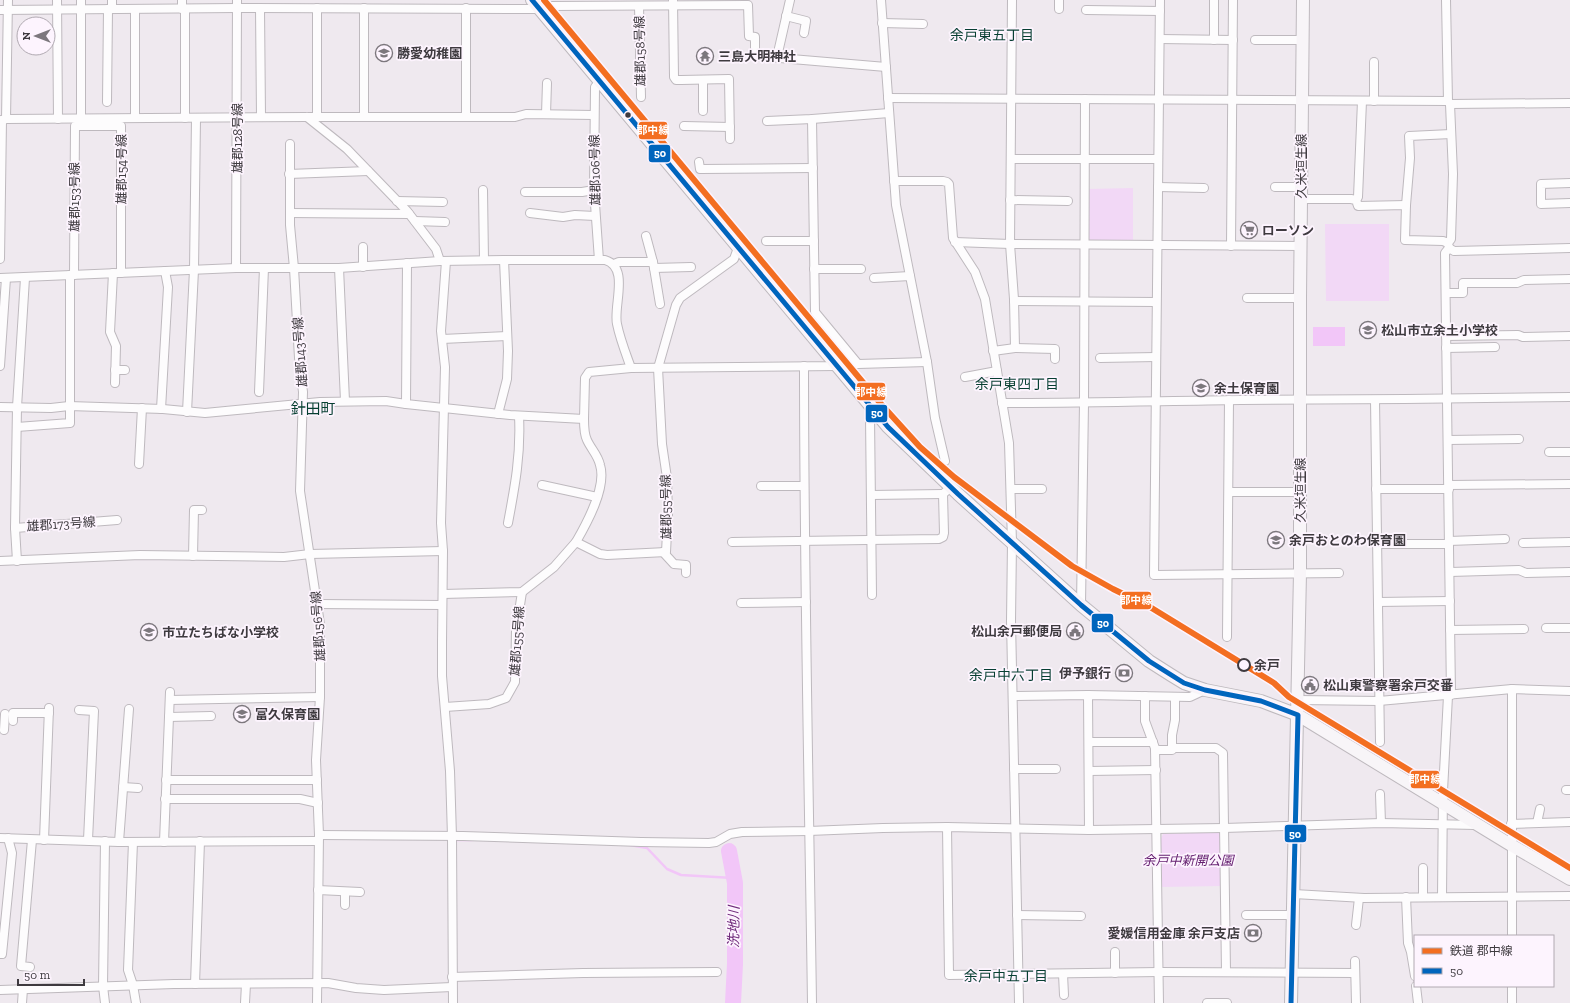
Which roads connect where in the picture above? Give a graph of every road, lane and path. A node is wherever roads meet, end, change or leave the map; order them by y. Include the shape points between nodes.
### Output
1 (8, 0) edge
2 (58, 0) edge
3 (81, 0) edge
4 (112, 0) edge
5 (157, 0) edge
6 (790, 0) edge
7 (880, 0) edge
8 (1012, 0) edge
9 (1160, 0) edge
10 (1214, 0) edge
11 (1233, 0) edge
12 (1302, 0) edge
13 (1446, 0) edge
14 (571, 3) edge
15 (627, 3) edge
16 (673, 3) edge
17 (702, 3) edge
18 (728, 3) edge
19 (206, 4) edge
20 (237, 4) edge
21 (535, 4) edge
22 (359, 5) edge
23 (183, 6) edge
24 (639, 6) junction
25 (260, 8) junction
26 (317, 8) junction
27 (466, 8) junction
28 (110, 9) junction
29 (135, 9) junction
30 (157, 9) junction
31 (4, 10) edge
32 (58, 10) junction
33 (81, 10) junction
34 (1086, 10) dead end
35 (1160, 10) junction
36 (786, 16) junction
37 (882, 23) junction
38 (923, 24) dead end
39 (804, 33) dead end
40 (1160, 39) junction
41 (1214, 40) junction
42 (1233, 40) junction
43 (1255, 40) dead end
44 (1302, 40) junction
45 (4, 48) edge
46 (777, 57) junction
47 (1374, 62) dead end
48 (886, 67) junction
49 (703, 80) junction
50 (599, 82) junction
51 (547, 83) dead end
52 (640, 97) dead end
53 (888, 98) junction
54 (1011, 98) junction
55 (1085, 99) junction
56 (1160, 100) junction
57 (1232, 100) junction
58 (1302, 101) junction
59 (1362, 101) junction
60 (1374, 101) junction
61 (107, 102) dead end
62 (1449, 103) junction
63 (1570, 103) edge
64 (703, 111) dead end
65 (889, 113) junction
66 (546, 114) junction
67 (594, 115) junction
68 (237, 117) junction
69 (261, 117) junction
70 (307, 117) junction
71 (317, 117) junction
72 (364, 117) junction
73 (466, 117) junction
74 (136, 118) junction
75 (185, 118) junction
76 (196, 118) junction
77 (58, 119) junction
78 (812, 119) junction
79 (3, 120) edge
80 (767, 121) dead end
81 (81, 122) junction
82 (730, 127) junction
83 (1451, 134) junction
84 (692, 135) dead end
85 (730, 139) dead end
86 (290, 144) dead end
87 (1085, 158) junction
88 (1011, 159) junction
89 (1158, 159) junction
90 (699, 162) dead end
91 (813, 168) junction
92 (368, 171) junction
93 (289, 174) junction
94 (894, 181) junction
95 (1570, 183) edge
96 (1158, 187) junction
97 (1275, 187) dead end
98 (1204, 188) dead end
99 (483, 190) dead end
100 (594, 190) junction
101 (525, 192) dead end
102 (1301, 193) junction
103 (1010, 200) junction
104 (1356, 200) junction
105 (397, 201) junction
106 (1068, 201) dead end
107 (443, 202) dead end
108 (1570, 204) edge
109 (1406, 206) junction
110 (290, 213) junction
111 (530, 213) dead end
112 (409, 214) junction
113 (595, 216) junction
114 (415, 221) junction
115 (445, 222) dead end
116 (646, 236) dead end
117 (814, 240) junction
118 (766, 241) dead end
119 (955, 242) junction
120 (1010, 244) junction
121 (1085, 245) junction
122 (1157, 246) junction
123 (1231, 246) junction
124 (1301, 246) junction
125 (1448, 246) junction
126 (363, 247) dead end
127 (738, 248) junction
128 (1570, 248) edge
129 (0, 258) edge
130 (484, 260) junction
131 (504, 260) junction
132 (599, 260) junction
133 (443, 261) junction
134 (407, 263) junction
135 (614, 264) junction
136 (654, 265) junction
137 (363, 267) junction
138 (691, 267) dead end
139 (236, 268) junction
140 (264, 268) junction
141 (294, 268) junction
142 (339, 268) junction
143 (814, 269) junction
144 (861, 269) dead end
145 (194, 270) junction
146 (165, 271) junction
147 (117, 273) junction
148 (72, 275) junction
149 (910, 276) junction
150 (3, 278) edge
151 (25, 278) junction
152 (874, 278) dead end
153 (1570, 279) edge
154 (1446, 293) junction
155 (1247, 298) dead end
156 (1300, 298) junction
157 (1014, 301) junction
158 (1085, 302) junction
159 (1156, 302) junction
160 (660, 304) dead end
161 (507, 336) junction
162 (1446, 336) junction
163 (1570, 336) edge
164 (442, 339) junction
165 (1495, 347) dead end
166 (1015, 348) junction
167 (1446, 348) junction
168 (992, 351) junction
169 (1156, 357) junction
170 (1100, 358) dead end
171 (1055, 360) dead end
172 (927, 362) junction
173 (858, 364) junction
174 (0, 366) edge
175 (804, 366) junction
176 (837, 366) junction
177 (631, 368) junction
178 (658, 368) junction
179 (115, 370) junction
180 (125, 370) dead end
181 (997, 371) junction
182 (965, 377) dead end
183 (115, 384) dead end
184 (259, 392) dead end
185 (1570, 397) edge
186 (1300, 399) junction
187 (1229, 400) junction
188 (1375, 400) junction
189 (1448, 400) junction
190 (344, 401) junction
191 (1156, 402) junction
192 (303, 403) junction
193 (1002, 403) junction
194 (1084, 403) junction
195 (406, 404) junction
196 (69, 406) junction
197 (0, 407) edge
198 (17, 407) junction
199 (444, 407) junction
200 (142, 408) junction
201 (161, 409) junction
202 (874, 410) junction
203 (187, 412) junction
204 (498, 414) junction
205 (519, 416) junction
206 (584, 419) junction
207 (17, 427) junction
208 (1519, 439) dead end
209 (1448, 440) junction
210 (1549, 452) dead end
211 (1570, 452) edge
212 (945, 461) dead end
213 (139, 464) dead end
214 (1570, 484) edge
215 (542, 485) dead end
216 (760, 486) dead end
217 (804, 486) junction
218 (1449, 487) junction
219 (1011, 489) junction
220 (1042, 489) dead end
221 (1376, 489) junction
222 (947, 491) junction
223 (1229, 492) junction
224 (1300, 492) junction
225 (871, 495) junction
226 (597, 497) junction
227 (202, 510) dead end
228 (117, 520) dead end
229 (508, 523) dead end
230 (15, 528) junction
231 (1506, 539) dead end
232 (872, 540) junction
233 (804, 541) junction
234 (576, 542) junction
235 (732, 542) dead end
236 (1012, 542) junction
237 (1449, 542) junction
238 (1570, 542) edge
239 (1523, 543) dead end
240 (1377, 544) junction
241 (443, 551) junction
242 (663, 552) junction
243 (310, 554) junction
244 (193, 556) junction
245 (0, 561) edge
246 (17, 561) junction
247 (1450, 572) junction
248 (1570, 572) edge
249 (686, 573) dead end
250 (1338, 573) dead end
251 (1228, 574) junction
252 (1300, 574) junction
253 (522, 592) junction
254 (443, 594) junction
255 (872, 595) dead end
256 (1450, 601) junction
257 (741, 602) dead end
258 (806, 602) junction
259 (1378, 602) junction
260 (318, 604) junction
261 (442, 605) junction
262 (1081, 605) junction
263 (1546, 628) dead end
264 (1570, 628) edge
265 (1524, 629) dead end
266 (1450, 630) junction
267 (1227, 637) dead end
268 (1205, 690) junction
269 (1512, 690) junction
270 (1570, 691) edge
271 (1088, 695) junction
272 (1450, 695) junction
273 (1013, 696) junction
274 (1144, 696) junction
275 (320, 697) junction
276 (1175, 697) junction
277 (1298, 700) junction
278 (1379, 702) junction
279 (445, 707) junction
280 (129, 709) dead end
281 (79, 710) dead end
282 (1298, 715) junction
283 (211, 716) dead end
284 (169, 717) junction
285 (6, 720) edge
286 (4, 730) dead end
287 (1089, 742) junction
288 (1380, 742) dead end
289 (1154, 746) junction
290 (1172, 748) junction
291 (1014, 769) junction
292 (1056, 769) dead end
293 (1089, 770) junction
294 (1156, 770) junction
295 (166, 780) junction
296 (317, 780) junction
297 (123, 787) junction
298 (138, 788) dead end
299 (1380, 794) dead end
300 (165, 799) junction
301 (1443, 802) junction
302 (318, 803) junction
303 (1540, 809) dead end
304 (1570, 822) edge
305 (1381, 823) junction
306 (1540, 823) junction
307 (1444, 824) junction
308 (1511, 824) junction
309 (1478, 825) junction
310 (947, 827) junction
311 (1295, 827) junction
312 (1224, 828) junction
313 (1015, 829) junction
314 (1157, 829) junction
315 (1089, 830) junction
316 (809, 831) junction
317 (1542, 832) dead end
318 (452, 837) junction
319 (4, 838) edge
320 (318, 838) junction
321 (32, 840) junction
322 (44, 840) junction
323 (88, 840) junction
324 (105, 841) junction
325 (200, 841) junction
326 (119, 842) junction
327 (132, 842) junction
328 (164, 842) junction
329 (1511, 845) junction
330 (1423, 868) dead end
331 (1, 876) edge
332 (10, 877) junction
333 (1570, 879) edge
334 (28, 889) junction
335 (36, 890) dead end
336 (318, 890) junction
337 (345, 892) junction
338 (360, 892) dead end
339 (1294, 894) junction
340 (1406, 896) junction
341 (1511, 896) junction
342 (1570, 896) edge
343 (1423, 897) junction
344 (1442, 897) junction
345 (1359, 898) junction
346 (345, 905) dead end
347 (1017, 915) junction
348 (1246, 915) dead end
349 (1293, 915) junction
350 (1081, 916) dead end
351 (3, 921) edge
352 (1356, 925) dead end
353 (24, 930) junction
354 (33, 930) dead end
355 (1512, 935) edge
356 (1115, 952) dead end
357 (0, 954) edge
358 (1355, 961) dead end
359 (30, 967) dead end
360 (1414, 970) edge
361 (717, 972) dead end
362 (1159, 972) junction
363 (1226, 972) junction
364 (1115, 973) junction
365 (1292, 973) junction
366 (1355, 973) junction
367 (1018, 974) junction
368 (1063, 974) junction
369 (452, 977) junction
370 (318, 983) junction
371 (195, 984) junction
372 (246, 984) junction
373 (103, 986) junction
374 (133, 986) junction
375 (452, 987) junction
376 (1416, 987) edge
377 (1512, 987) edge
378 (23, 989) junction
379 (0, 990) edge
380 (1064, 995) dead end
381 (22, 1003) edge
382 (105, 1003) edge
383 (136, 1003) edge
384 (245, 1003) edge
385 (317, 1003) edge
386 (453, 1003) edge
387 (812, 1003) edge
388 (1019, 1003) edge
389 (1159, 1003) edge
390 (1207, 1003) edge
391 (1227, 1003) edge
392 (1291, 1003) edge
393 (1356, 1003) edge
394 (1418, 1003) edge
395 (1512, 1003) edge

1 - 31 street
2 - 32 street
3 - 33 street
4 - 28 street
5 - 30 street
6 - 36 street
7 - 37 street
8 - 54 street
9 - 35 street
10 - 41 street
11 - 42 street
12 - 44 main road, 久米垣生線
13 - 62 street
14 - 15 street
14 - 21 street via 550,6
15 - 24 street
16 - 17 street
16 - 24 street
16 - 49 street via 674,77 676,80
17 - 18 street
18 - 46 street via 748,5 749,36 755,37 755,56
19 - 20 street
19 - 23 street
20 - 25 street
20 - 68 street, 雄郡128号線
21 - 27 street
21 - 50 main road
22 - 26 street
22 - 27 street
22 - 72 street
23 - 30 street
23 - 75 street
24 - 52 street, 雄郡158号線
25 - 26 street
25 - 69 street
26 - 71 street
27 - 73 street
28 - 29 street
28 - 33 street
28 - 61 street
29 - 30 street
29 - 74 street
31 - 32 street
31 - 45 street
32 - 33 street
32 - 77 street
33 - 81 street
34 - 35 street
35 - 40 street
36 - 39 street via 806,22
36 - 46 street
37 - 38 street
37 - 48 street
40 - 41 street
40 - 56 street
41 - 42 street
42 - 57 street
43 - 44 street
44 - 58 main road, 久米垣生線
45 - 79 street
46 - 48 street
47 - 60 street
48 - 53 street
49 - 64 street
49 - 82 street via 728,79
50 - 67 street, 雄郡106号線 via 595,87
50 - 127 main road
51 - 66 street
53 - 54 street
53 - 65 street
54 - 55 street
54 - 88 street
55 - 56 street
55 - 87 street
56 - 57 street
56 - 89 street
57 - 58 street
57 - 123 street
58 - 59 street
58 - 102 main road, 久米垣生線
59 - 60 street
59 - 104 street
60 - 62 street
62 - 63 street
62 - 83 street
65 - 78 street
65 - 94 street
66 - 67 street
66 - 73 street
67 - 100 street, 雄郡106号線
68 - 69 street
68 - 76 street
68 - 139 street, 雄郡128号線
69 - 70 street
70 - 71 street
70 - 92 street via 347,149
71 - 72 street
72 - 73 street
74 - 75 street
74 - 81 street
75 - 76 street
76 - 145 street
77 - 79 street
77 - 81 street
78 - 80 street
78 - 91 street
79 - 129 street
81 - 147 street, 雄郡154号線 via 121,126
81 - 148 street, 雄郡153号線 via 75,126
82 - 84 street via 688,126
82 - 85 street
83 - 109 street via 1409,136
83 - 125 street via 1453,174 1451,239
86 - 93 street, 雄郡143号線
87 - 88 street
87 - 89 street
87 - 121 street
88 - 103 street
89 - 96 street
90 - 91 street via 700,169
91 - 117 street
92 - 93 street
92 - 105 street
93 - 110 street, 雄郡143号線
94 - 119 street via 947,182 950,188 951,230
94 - 149 street
95 - 108 street via 1541,184 1540,204
96 - 98 street
96 - 122 street
97 - 102 street
99 - 130 street
100 - 101 street via 560,188
100 - 113 street, 雄郡106号線
102 - 104 street
102 - 124 main road, 久米垣生線
103 - 106 street
103 - 120 street
104 - 109 street via 1358,206
105 - 107 street
105 - 112 street
109 - 125 street via 1405,240 1443,240
110 - 112 street
110 - 141 street, 雄郡143号線
111 - 113 street via 563,217
112 - 114 street
113 - 132 street, 雄郡106号線
114 - 115 street
114 - 133 street
116 - 136 street
117 - 118 street
117 - 143 street
119 - 120 street
119 - 168 street via 981,285
120 - 121 street
120 - 157 street
121 - 122 street
121 - 158 street
122 - 123 street
122 - 159 street
123 - 124 street
124 - 156 main road, 久米垣生線
125 - 128 street via 1454,250
125 - 154 street via 1445,253
126 - 137 street
127 - 176 main road
127 - 178 street, 雄郡55号線 via 734,259 680,298
130 - 131 street
130 - 133 street
131 - 132 street
131 - 161 street
132 - 135 street
133 - 134 street
133 - 164 street
134 - 137 street
134 - 195 street
135 - 136 street via 619,262
135 - 177 street via 619,282 617,325
136 - 138 street
136 - 160 street
137 - 142 street
139 - 140 street
139 - 145 street
140 - 141 street
140 - 184 street
141 - 142 street
141 - 192 street, 雄郡143号線
142 - 190 street
143 - 144 street
143 - 173 street via 815,312
145 - 146 street
145 - 203 street
146 - 147 street
146 - 201 street via 168,287
147 - 148 street
147 - 179 street via 110,332 116,346
148 - 151 street
148 - 196 street
149 - 152 street
149 - 172 street
150 - 151 street
150 - 174 street
151 - 198 street
153 - 154 street via 1524,280 1517,283 1463,283 1463,293
154 - 162 street
155 - 156 street
156 - 186 main road, 久米垣生線
157 - 158 street
157 - 166 street
158 - 159 street
158 - 194 street
159 - 169 street
161 - 164 street
161 - 204 street via 507,380
162 - 163 street
162 - 167 street
164 - 199 street via 445,367
165 - 167 street
166 - 168 street
166 - 171 street via 1055,350
167 - 189 street
168 - 181 street
169 - 170 street
169 - 191 street
172 - 173 street
172 - 212 street via 935,418
173 - 176 street
175 - 176 street
175 - 178 street
175 - 217 street
176 - 202 main road
177 - 178 street
177 - 206 street via 592,371 587,374
178 - 242 street, 雄郡55号線 via 668,514 666,552
179 - 180 street
179 - 183 street
181 - 182 street
181 - 193 street
185 - 189 street
186 - 187 street
186 - 188 street
186 - 224 main road, 久米垣生線
187 - 191 street
187 - 223 street
188 - 189 street
188 - 221 street
189 - 209 street
190 - 192 street
190 - 195 street via 386,401
191 - 194 street
191 - 251 street via 1154,575
192 - 203 street via 216,412
192 - 243 street, 雄郡143号線 via 300,491
193 - 194 street
193 - 219 street via 1009,443
194 - 262 street
195 - 199 street
196 - 198 street
196 - 200 street
196 - 207 street via 70,423
197 - 198 street
198 - 207 street
199 - 204 street
199 - 241 street via 441,523
200 - 201 street
200 - 213 street
201 - 203 street
202 - 222 main road
202 - 225 street via 870,417
204 - 205 street
205 - 206 street
205 - 229 street via 518,471
206 - 226 street via 586,439 600,465 601,482
207 - 230 street
208 - 209 street
209 - 218 street
210 - 211 street
214 - 218 street
215 - 226 street
216 - 217 street
217 - 233 street
218 - 221 street
218 - 237 street
219 - 220 street
219 - 236 street
221 - 240 street
222 - 225 street
222 - 232 street via 943,537
222 - 236 main road
223 - 224 street
223 - 251 street
224 - 252 main road, 久米垣生線
225 - 232 street
226 - 234 street
227 - 244 street via 194,510
228 - 230 street, 雄郡173号線
230 - 246 street, 雄郡173号線
231 - 237 street
232 - 233 street
232 - 255 street
233 - 235 street
233 - 258 street
234 - 242 street, 雄郡55号線 via 607,555
234 - 253 street via 554,567
236 - 262 main road
236 - 273 street
237 - 240 street
237 - 247 street
238 - 239 street
240 - 259 street
241 - 243 street
241 - 254 street
242 - 249 street via 674,564 686,565
243 - 244 street via 284,557
243 - 260 street, 雄郡156号線
244 - 246 street via 140,555
245 - 246 street
247 - 248 street
247 - 256 street
250 - 252 street
251 - 252 street
251 - 267 street
252 - 277 main road, 久米垣生線
253 - 254 street
253 - 279 street, 雄郡155号線 via 516,631 515,682 506,698 489,704
254 - 261 street
256 - 259 street
256 - 266 street
257 - 258 street
258 - 316 street
259 - 278 street
260 - 261 street
260 - 275 street, 雄郡156号線
261 - 279 street via 442,676
262 - 268 main road via 1149,661 1184,683
263 - 264 street
265 - 266 street
266 - 272 street
268 - 276 street via 1190,697
268 - 282 main road via 1261,701
269 - 270 street
269 - 272 street
269 - 308 street
271 - 273 street
271 - 274 street
271 - 287 street
272 - 278 street
272 - 301 street
273 - 291 street
274 - 276 street
274 - 289 street via 1145,721
275 - 284 street via 170,696
275 - 296 street, 雄郡156号線
276 - 290 street
277 - 278 street
277 - 282 main road, 久米垣生線
278 - 288 street
279 - 318 street
280 - 297 street
281 - 323 street via 94,712
282 - 301 main road
282 - 311 main road, 久米垣生線
283 - 284 street
284 - 295 street
285 - 286 street
285 - 322 street via 13,713 49,711
287 - 289 street
287 - 293 street
289 - 290 street
289 - 294 street
290 - 312 street via 1216,748 1223,753
291 - 292 street
291 - 313 street
293 - 294 street
293 - 315 street
294 - 314 street
295 - 296 street
295 - 300 street
296 - 302 street, 雄郡156号線
297 - 298 street
297 - 326 street
299 - 305 street
300 - 302 street via 300,799
300 - 328 street
301 - 307 street
301 - 309 main road
302 - 320 street, 雄郡156号線
303 - 306 street
304 - 306 street
305 - 307 street
305 - 311 street
306 - 308 street
306 - 317 street
307 - 309 street
307 - 344 street
308 - 329 street
309 - 329 main road
310 - 313 street
310 - 316 street
310 - 367 street via 949,975
311 - 312 street
311 - 339 main road, 久米垣生線
312 - 314 street
312 - 363 street
313 - 315 street
313 - 347 street
314 - 315 street
314 - 362 street
316 - 318 street via 736,832 709,843
316 - 387 street
318 - 320 street
318 - 369 street
319 - 321 street
319 - 332 street via 12,853
320 - 325 street
320 - 336 street, 雄郡156号線
321 - 322 street
321 - 334 street
322 - 323 street
323 - 324 street
324 - 326 street
324 - 373 street
325 - 328 street
325 - 371 street
326 - 327 street
327 - 328 street
327 - 374 street via 135,886 128,970
329 - 333 main road
329 - 341 street
330 - 343 street
331 - 332 street
332 - 351 street
334 - 335 street
334 - 353 street
336 - 337 street
336 - 370 street, 雄郡156号線
337 - 338 street
337 - 346 street
339 - 345 street
339 - 349 main road, 久米垣生線
340 - 343 street
340 - 345 street
340 - 360 street via 1408,943
341 - 342 street
341 - 344 street
341 - 355 street
343 - 344 street
345 - 352 street
347 - 350 street
347 - 367 street
348 - 349 street
349 - 365 main road, 久米垣生線
351 - 357 street
353 - 354 street
353 - 359 street via 21,966
356 - 364 street
358 - 366 street
361 - 369 street
362 - 363 street
362 - 364 street
362 - 389 street
363 - 365 street
364 - 368 street
365 - 366 street
365 - 392 main road, 久米垣生線
366 - 393 street
367 - 368 street
367 - 388 street
368 - 380 street
369 - 375 street
370 - 372 street
370 - 375 street via 384,990
370 - 385 street, 雄郡156号線
371 - 372 street
371 - 374 street
372 - 384 street
373 - 374 street
373 - 378 street
373 - 382 street
374 - 383 street
375 - 386 street
376 - 394 street
377 - 395 street
378 - 379 street
378 - 381 street
390 - 391 street

